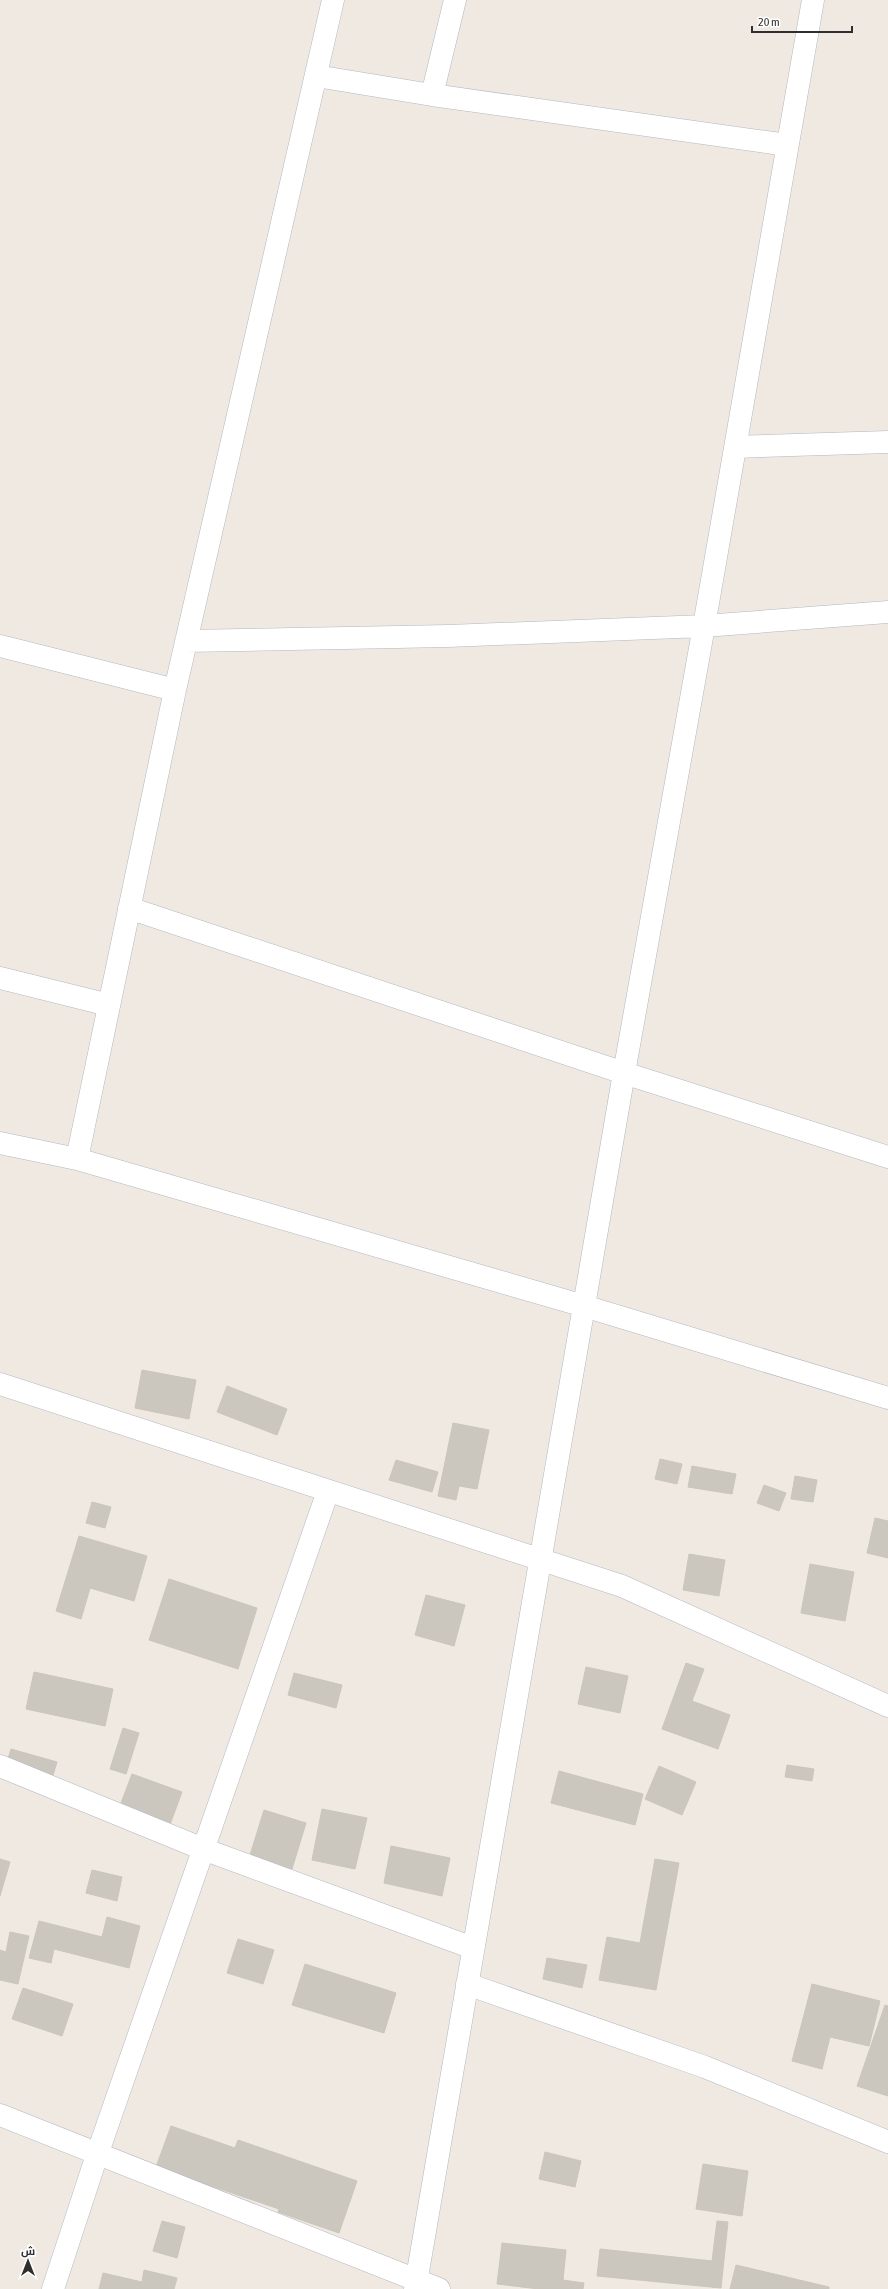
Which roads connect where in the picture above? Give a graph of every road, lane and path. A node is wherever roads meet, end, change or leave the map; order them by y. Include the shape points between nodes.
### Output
1 (332, 0) edge
2 (455, 0) edge
3 (813, 0) edge
4 (316, 76) junction
5 (432, 95) junction
6 (787, 145) junction
7 (888, 442) edge
8 (735, 447) junction
9 (888, 612) edge
10 (704, 626) junction
11 (186, 641) junction
12 (0, 646) edge
13 (174, 690) junction
14 (129, 908) junction
15 (0, 978) edge
16 (109, 1005) junction
17 (624, 1073) junction
18 (0, 1143) edge
19 (888, 1157) edge
20 (77, 1159) junction
21 (584, 1306) junction
22 (0, 1384) edge
23 (888, 1398) edge
24 (328, 1491) junction
25 (540, 1560) junction
26 (888, 1706) edge
27 (0, 1766) edge
28 (203, 1849) junction
29 (473, 1948) junction
30 (467, 1984) junction
31 (0, 2115) edge
32 (888, 2142) edge
33 (97, 2155) junction
34 (416, 2284) edge
35 (53, 2289) edge
36 (439, 2289) edge

1 - 4 street
2 - 5 street
3 - 6 street
4 - 5 street
4 - 11 street
5 - 6 street
6 - 8 street
7 - 8 street
8 - 10 street
9 - 10 street
10 - 11 street via 448,636
10 - 17 street
11 - 13 street
12 - 13 street
13 - 14 street
14 - 16 street
14 - 17 street
15 - 16 street
16 - 20 street
17 - 19 street
17 - 21 street
18 - 20 street
20 - 21 street
21 - 23 street
21 - 25 street
22 - 24 street
24 - 25 street
24 - 28 street
25 - 26 street via 622,1586
25 - 29 street
27 - 28 street
28 - 29 street
28 - 33 street
29 - 30 street
30 - 32 street via 705,2068
30 - 34 street
31 - 33 street
33 - 34 street
33 - 35 street
34 - 36 street

